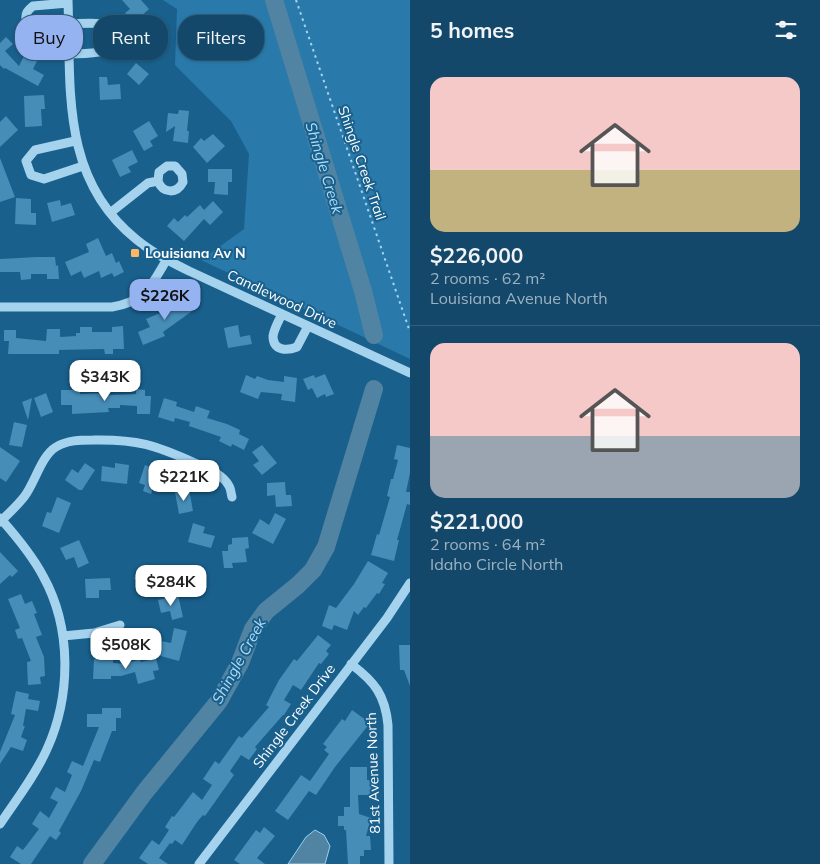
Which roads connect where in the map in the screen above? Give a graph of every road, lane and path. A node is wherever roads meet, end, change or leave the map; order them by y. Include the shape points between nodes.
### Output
1 (296, 0) edge
2 (68, 2) edge
3 (27, 15) edge
4 (68, 15) edge
5 (83, 26) edge
6 (83, 53) edge
7 (69, 60) edge
8 (76, 141) junction
9 (83, 166) junction
10 (158, 181) dead end
11 (110, 212) junction
12 (166, 259) junction
13 (0, 307) edge
14 (282, 314) junction
15 (308, 326) junction
16 (410, 332) edge
17 (410, 373) edge
18 (232, 497) dead end
19 (1, 520) edge
20 (410, 583) edge
21 (120, 625) dead end
22 (63, 636) junction
23 (351, 664) junction
24 (0, 824) edge
25 (199, 864) edge
26 (389, 864) edge

1 - 16 path, Shingle Creek Trail
2 - 3 street via 33,6
2 - 4 street, Candlewood Drive
5 - 6 street via 107,26 113,36 109,49
7 - 8 street, Candlewood Drive
8 - 9 street, Candlewood Drive
8 - 9 street via 35,150 26,161 27,168 31,175 44,178
9 - 11 street, Candlewood Drive
10 - 11 street via 148,183
11 - 12 street, Candlewood Drive via 136,239
12 - 13 street via 148,290 125,304
12 - 14 street, Candlewood Drive
14 - 15 street, Candlewood Drive
14 - 15 street via 273,335 277,347 284,350 297,347
15 - 17 street, Candlewood Drive
18 - 19 street via 229,486 221,477 166,450 135,441 76,440 64,442 46,456 23,498
19 - 22 street via 29,553 44,578 56,605
20 - 23 street, Shingle Creek Drive
21 - 22 street via 94,633
22 - 24 street via 63,693 57,722 47,750
23 - 25 street, Shingle Creek Drive
23 - 26 street, 81st Avenue North via 373,682 386,709

